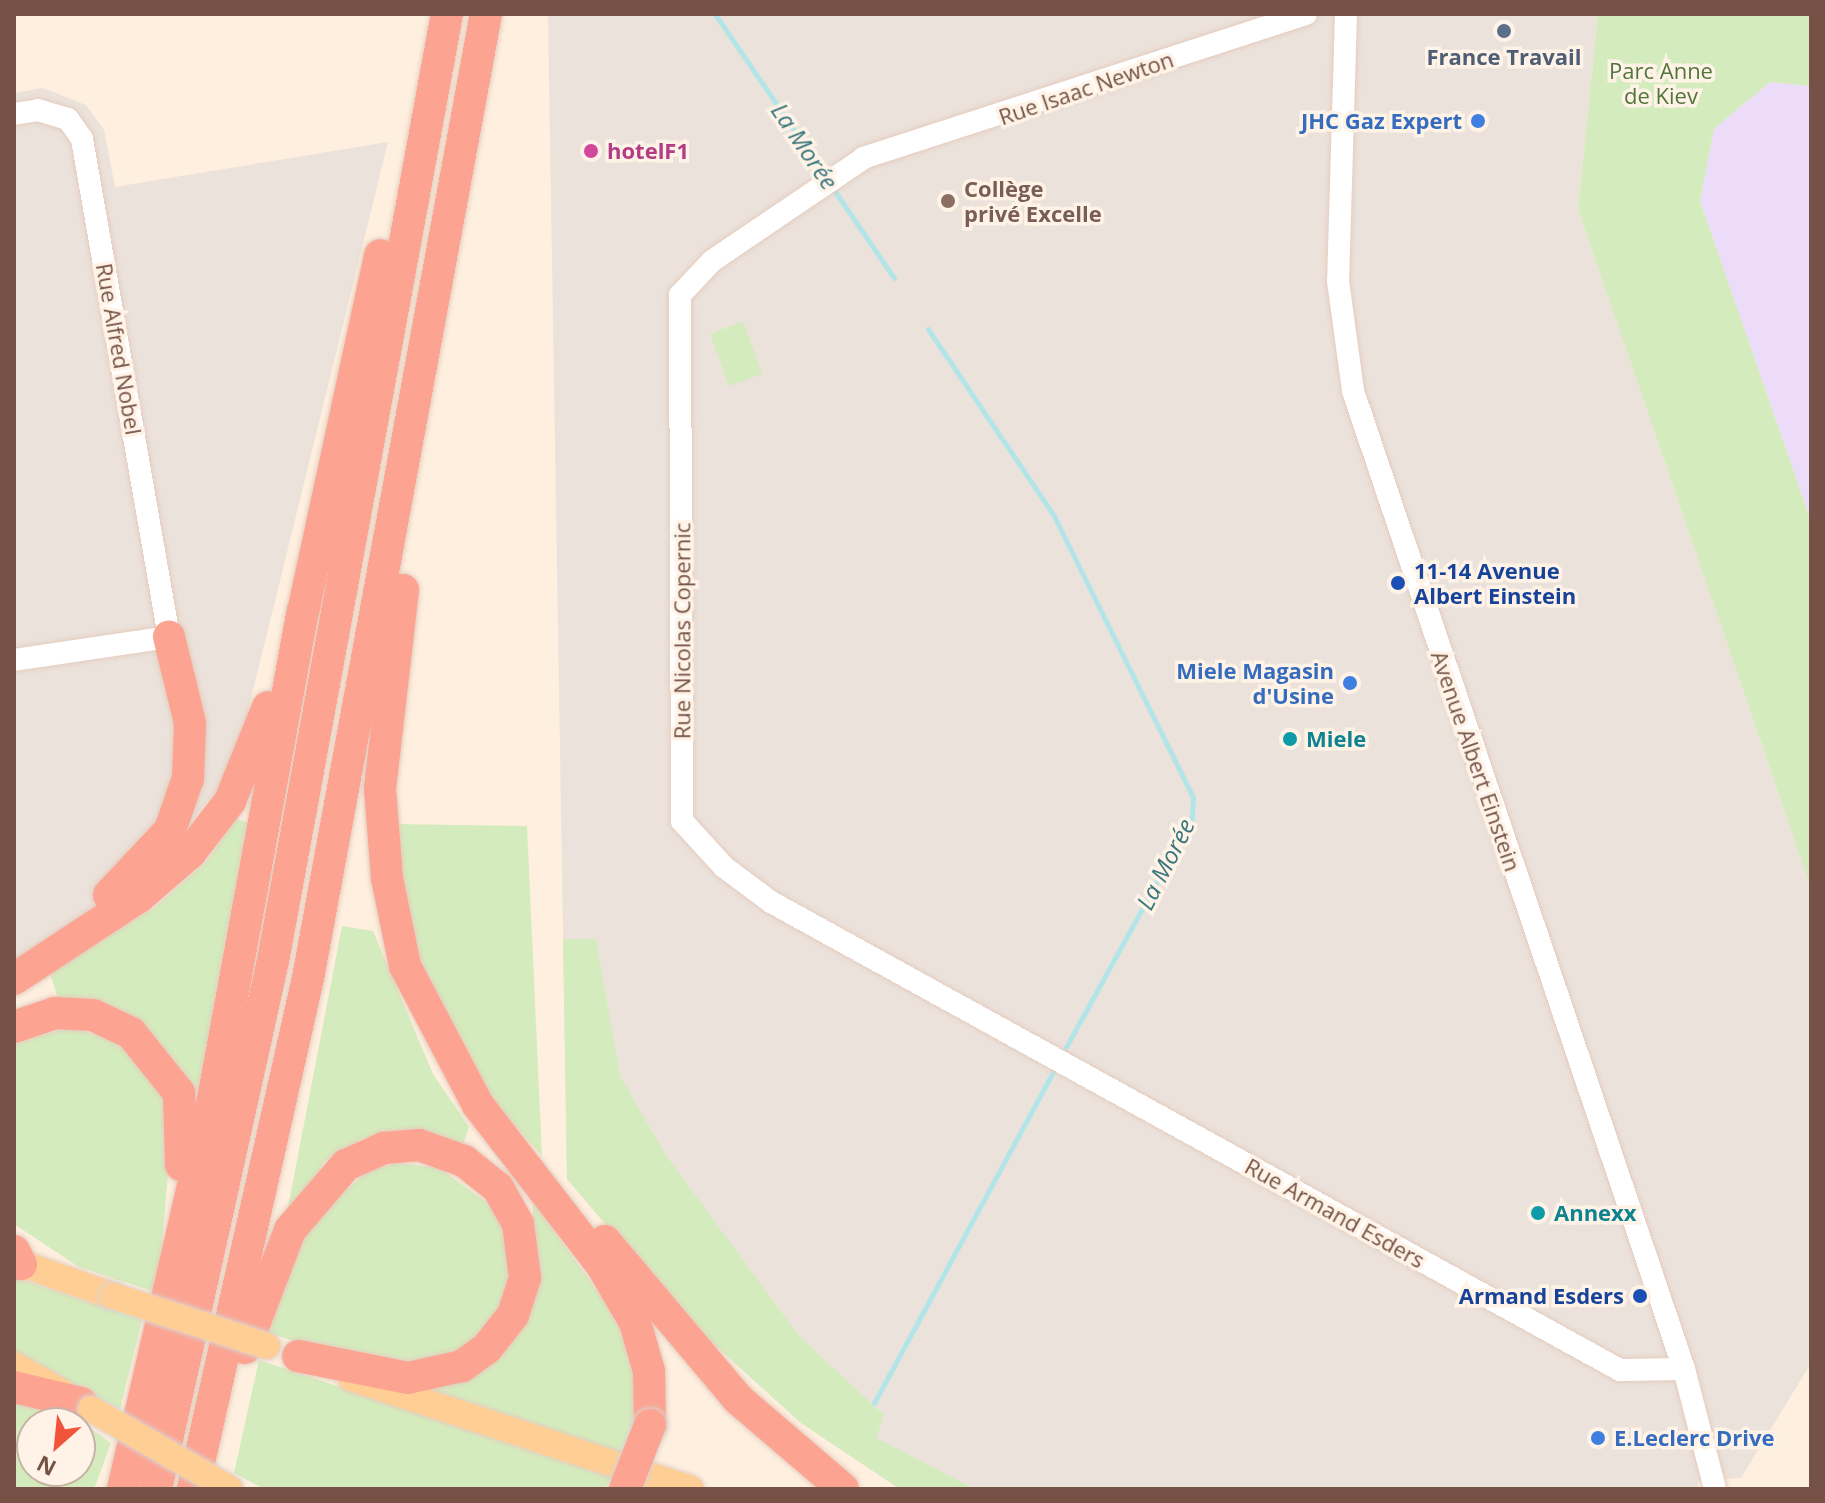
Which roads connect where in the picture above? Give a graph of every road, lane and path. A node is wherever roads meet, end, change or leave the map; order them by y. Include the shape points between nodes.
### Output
1 (447, 14) edge
2 (486, 14) edge
3 (1306, 14) edge
4 (1346, 14) edge
5 (14, 114) edge
6 (421, 146) junction
7 (864, 158) joint
8 (433, 312) junction
9 (303, 612) junction
10 (169, 637) junction
11 (14, 660) edge
12 (101, 923) junction
13 (14, 979) edge
14 (995, 1025) joint
15 (14, 1027) edge
16 (519, 1164) junction
17 (189, 1205) junction
18 (16, 1259) edge
19 (298, 1356) junction
20 (14, 1365) edge
21 (224, 1366) junction
22 (1684, 1369) junction
23 (14, 1387) edge
24 (86, 1406) junction
25 (121, 1485) edge
26 (156, 1489) edge
27 (193, 1489) edge
28 (230, 1489) edge
29 (625, 1489) edge
30 (690, 1489) edge
31 (843, 1489) edge
32 (1715, 1489) edge

1 - 6 highway
2 - 8 highway
3 - 7 street, Rue Isaac Newton
4 - 22 street, Avenue Albert Einstein via 1338,281 1353,391
5 - 10 street, Rue Alfred Nobel via 38,110 68,119 82,139
6 - 9 highway via 394,183
6 - 26 highway via 273,961
7 - 14 street, Rue Nicolas Copernic via 712,261 680,295 682,821 724,867 771,902
8 - 16 highway via 445,341 384,717 387,878 405,966 442,1047
8 - 21 highway via 308,978
9 - 12 highway via 282,647 254,755 230,801 190,853
9 - 17 highway
10 - 11 street
10 - 12 highway via 190,723 188,778 170,830 110,893
12 - 13 highway
14 - 22 street, Rue Armand Esders via 1620,1370
15 - 17 highway via 55,1013 93,1015 131,1033 160,1061 179,1093 185,1131 178,1185
16 - 29 highway, bridge via 601,1264 635,1322 649,1371 650,1425
16 - 31 highway via 546,1176 738,1399
17 - 25 highway
18 - 19 main road, bridge
19 - 21 highway via 408,1378 462,1366 487,1348 513,1315 525,1278 518,1224 498,1188 464,1161 419,1145 384,1148 346,1165 290,1230 249,1345
19 - 30 main road
20 - 24 main road
21 - 27 highway
22 - 32 street, Avenue Albert Einstein
23 - 24 highway
24 - 28 main road, bridge

